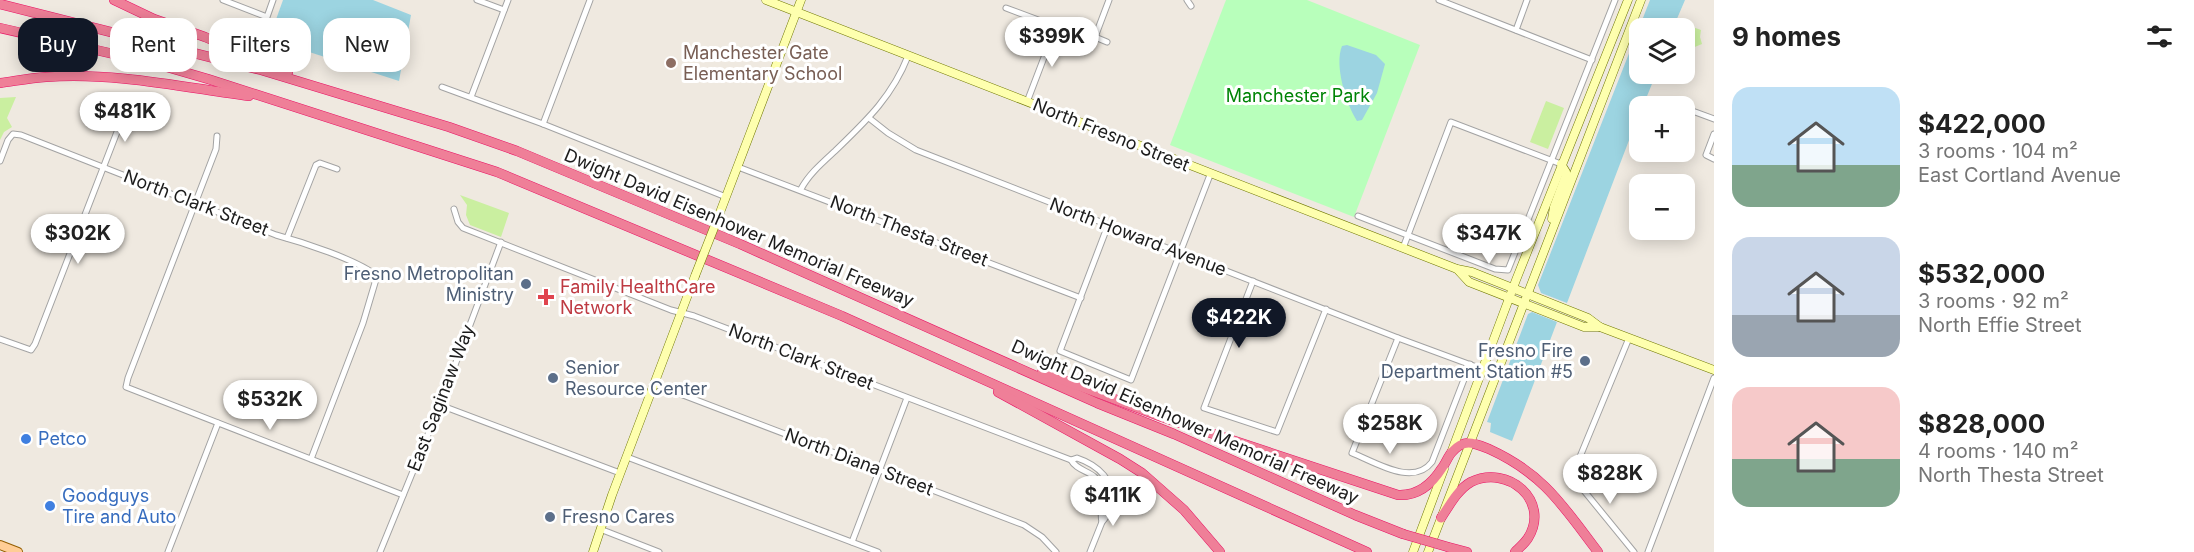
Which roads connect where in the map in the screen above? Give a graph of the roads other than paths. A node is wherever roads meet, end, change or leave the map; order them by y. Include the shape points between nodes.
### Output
1 (114, 0) edge
2 (223, 0) edge
3 (273, 0) edge
4 (477, 0) edge
5 (508, 0) edge
6 (590, 0) edge
7 (766, 0) edge
8 (801, 0) edge
9 (1109, 0) edge
10 (1187, 0) edge
11 (1439, 0) edge
12 (1527, 0) edge
13 (1615, 0) edge
14 (1628, 0) edge
15 (1641, 0) edge
16 (0, 4) edge
17 (1191, 6) dead end
18 (1006, 8) dead end
19 (504, 10) junction
20 (797, 12) junction
21 (1056, 26) junction
22 (0, 28) edge
23 (1516, 30) junction
24 (1095, 37) junction
25 (1107, 42) dead end
26 (908, 56) junction
27 (1592, 60) junction
28 (0, 82) edge
29 (442, 87) dead end
30 (326, 89) junction
31 (471, 97) junction
32 (278, 100) junction
33 (1027, 102) junction
34 (1695, 112) edge
35 (119, 114) dead end
36 (869, 118) junction
37 (1714, 119) edge
38 (543, 124) junction
39 (1714, 134) edge
40 (217, 136) dead end
41 (1714, 159) edge
42 (1551, 160) junction
43 (0, 161) edge
44 (1561, 164) junction
45 (104, 167) junction
46 (738, 167) junction
47 (337, 169) dead end
48 (1210, 175) junction
49 (801, 189) junction
50 (726, 197) junction
51 (195, 203) junction
52 (454, 209) dead end
53 (1358, 216) dead end
54 (1108, 225) junction
55 (1550, 232) junction
56 (1407, 235) junction
57 (287, 238) junction
58 (501, 242) junction
59 (1402, 248) junction
60 (1181, 253) junction
61 (1457, 269) junction
62 (1253, 281) junction
63 (1513, 288) junction
64 (1526, 293) junction
65 (1080, 298) junction
66 (1509, 298) junction
67 (1522, 303) junction
68 (1326, 309) junction
69 (681, 313) junction
70 (1600, 327) junction
71 (1398, 338) junction
72 (1629, 338) junction
73 (0, 339) edge
74 (962, 342) junction
75 (1470, 364) junction
76 (948, 365) junction
77 (1482, 369) junction
78 (1714, 370) edge
79 (1714, 378) edge
80 (654, 384) junction
81 (907, 398) junction
82 (440, 405) junction
83 (218, 423) junction
84 (1470, 442) junction
85 (1451, 452) junction
86 (627, 457) junction
87 (311, 459) junction
88 (1071, 460) junction
89 (879, 470) junction
90 (620, 473) junction
91 (403, 495) junction
92 (1440, 518) junction
93 (1102, 522) junction
94 (600, 529) junction
95 (852, 542) junction
96 (0, 545) edge
97 (1444, 550) edge
98 (18, 552) edge
99 (168, 552) edge
100 (380, 552) edge
101 (593, 552) edge
102 (660, 552) edge
103 (878, 552) edge
104 (1056, 552) edge
105 (1090, 552) edge
106 (1220, 552) edge
107 (1367, 552) edge
108 (1413, 552) edge
109 (1428, 552) edge
110 (1467, 552) edge
111 (1515, 552) edge
112 (1598, 552) edge
113 (1634, 552) edge
114 (1648, 552) edge

1 - 30 highway
2 - 3 street via 267,17
4 - 19 street
5 - 19 street
6 - 38 street
7 - 20 main road, North Fresno Street
8 - 20 main road
9 - 24 street
10 - 17 street
11 - 23 street
12 - 23 street
13 - 27 street
14 - 44 main road
15 - 55 main road
16 - 30 highway, Dwight David Eisenhower Memorial Freeway
18 - 21 street
19 - 31 street
20 - 26 main road, North Fresno Street
20 - 46 main road
21 - 24 street via 1092,40
21 - 33 street
22 - 32 highway via 153,63
23 - 27 street
24 - 25 street
26 - 33 main road, North Fresno Street
26 - 36 street via 898,81
27 - 42 street
28 - 32 highway via 47,77 137,80
29 - 31 street
30 - 74 highway, Dwight David Eisenhower Memorial Freeway via 517,151
31 - 38 street
32 - 76 highway via 497,172 842,316
33 - 48 main road, North Fresno Street
34 - 37 street
35 - 45 street
36 - 49 street via 811,174
36 - 54 street, North Howard Avenue via 916,150
38 - 50 street
39 - 41 street via 1706,155
40 - 51 street via 216,149
42 - 44 street
42 - 56 street via 1508,270 1495,270
42 - 56 street via 1451,122
43 - 45 street, North Clark Street via 13,134
44 - 55 main road via 1566,176 1554,207
44 - 63 main road
45 - 51 street, North Clark Street
45 - 73 street via 35,344 31,350
46 - 49 street, North Thesta Street
46 - 50 main road
47 - 57 street via 316,165
48 - 59 main road, North Fresno Street
48 - 60 street
49 - 65 street, North Thesta Street
50 - 69 main road, bridge
51 - 57 street, North Clark Street
51 - 83 street via 126,387
52 - 58 street, North Clark Street via 463,228
53 - 56 street
54 - 60 street, North Howard Avenue
54 - 65 street
55 - 64 main road
56 - 59 street
57 - 87 street, North Clark Street via 377,276
58 - 69 street, North Clark Street
58 - 82 street, East Saginaw Way
59 - 61 main road, North Fresno Street
60 - 62 street, North Howard Avenue
60 - 65 street via 1131,380 1060,351
61 - 63 main road, North Fresno Street
61 - 66 main road, North Fresno Street via 1469,282
62 - 68 street, North Howard Avenue
62 - 68 street via 1204,408 1277,432
63 - 64 main road, North Fresno Street
63 - 66 main road
64 - 67 main road
64 - 70 main road, North Fresno Street via 1588,318
66 - 67 main road, North Fresno Street
66 - 77 main road
67 - 70 main road, North Fresno Street via 1584,327
67 - 84 main road
68 - 71 street, North Howard Avenue
69 - 80 main road
69 - 81 street, North Clark Street
70 - 72 main road, North Fresno Street
71 - 75 street, North Howard Avenue
71 - 75 street via 1352,453 1408,474 1424,471 1432,462
72 - 78 main road, North Fresno Street
72 - 113 street via 1572,476
74 - 85 highway via 1162,417 1398,495 1414,494 1428,486
74 - 97 highway, Dwight David Eisenhower Memorial Freeway, bridge via 1355,515
75 - 77 street, North Howard Avenue
76 - 106 highway via 1142,473 1184,510
76 - 107 highway
77 - 85 main road
79 - 114 street
80 - 86 main road
80 - 89 street, North Diana Street
81 - 88 street, North Clark Street
81 - 89 street
82 - 90 street
82 - 91 street, East Saginaw Way
83 - 87 street
83 - 99 street
84 - 85 highway
84 - 92 main road
84 - 112 highway via 1516,462 1540,480
85 - 108 main road
86 - 90 main road
86 - 95 street
87 - 91 street
88 - 93 street, North Clark Street via 1097,479 1102,491
88 - 93 street, North Clark Street via 1086,461 1108,481 1112,493 1107,518
89 - 95 street
89 - 104 street, North Diana Street via 1024,525
90 - 94 main road
91 - 100 street, East Saginaw Way
92 - 109 main road
92 - 111 highway via 1471,482 1504,478 1526,493 1533,505 1533,526 1528,539
93 - 105 street
94 - 101 main road
94 - 102 street
95 - 103 street
96 - 98 main road
97 - 110 highway, Dwight David Eisenhower Memorial Freeway

